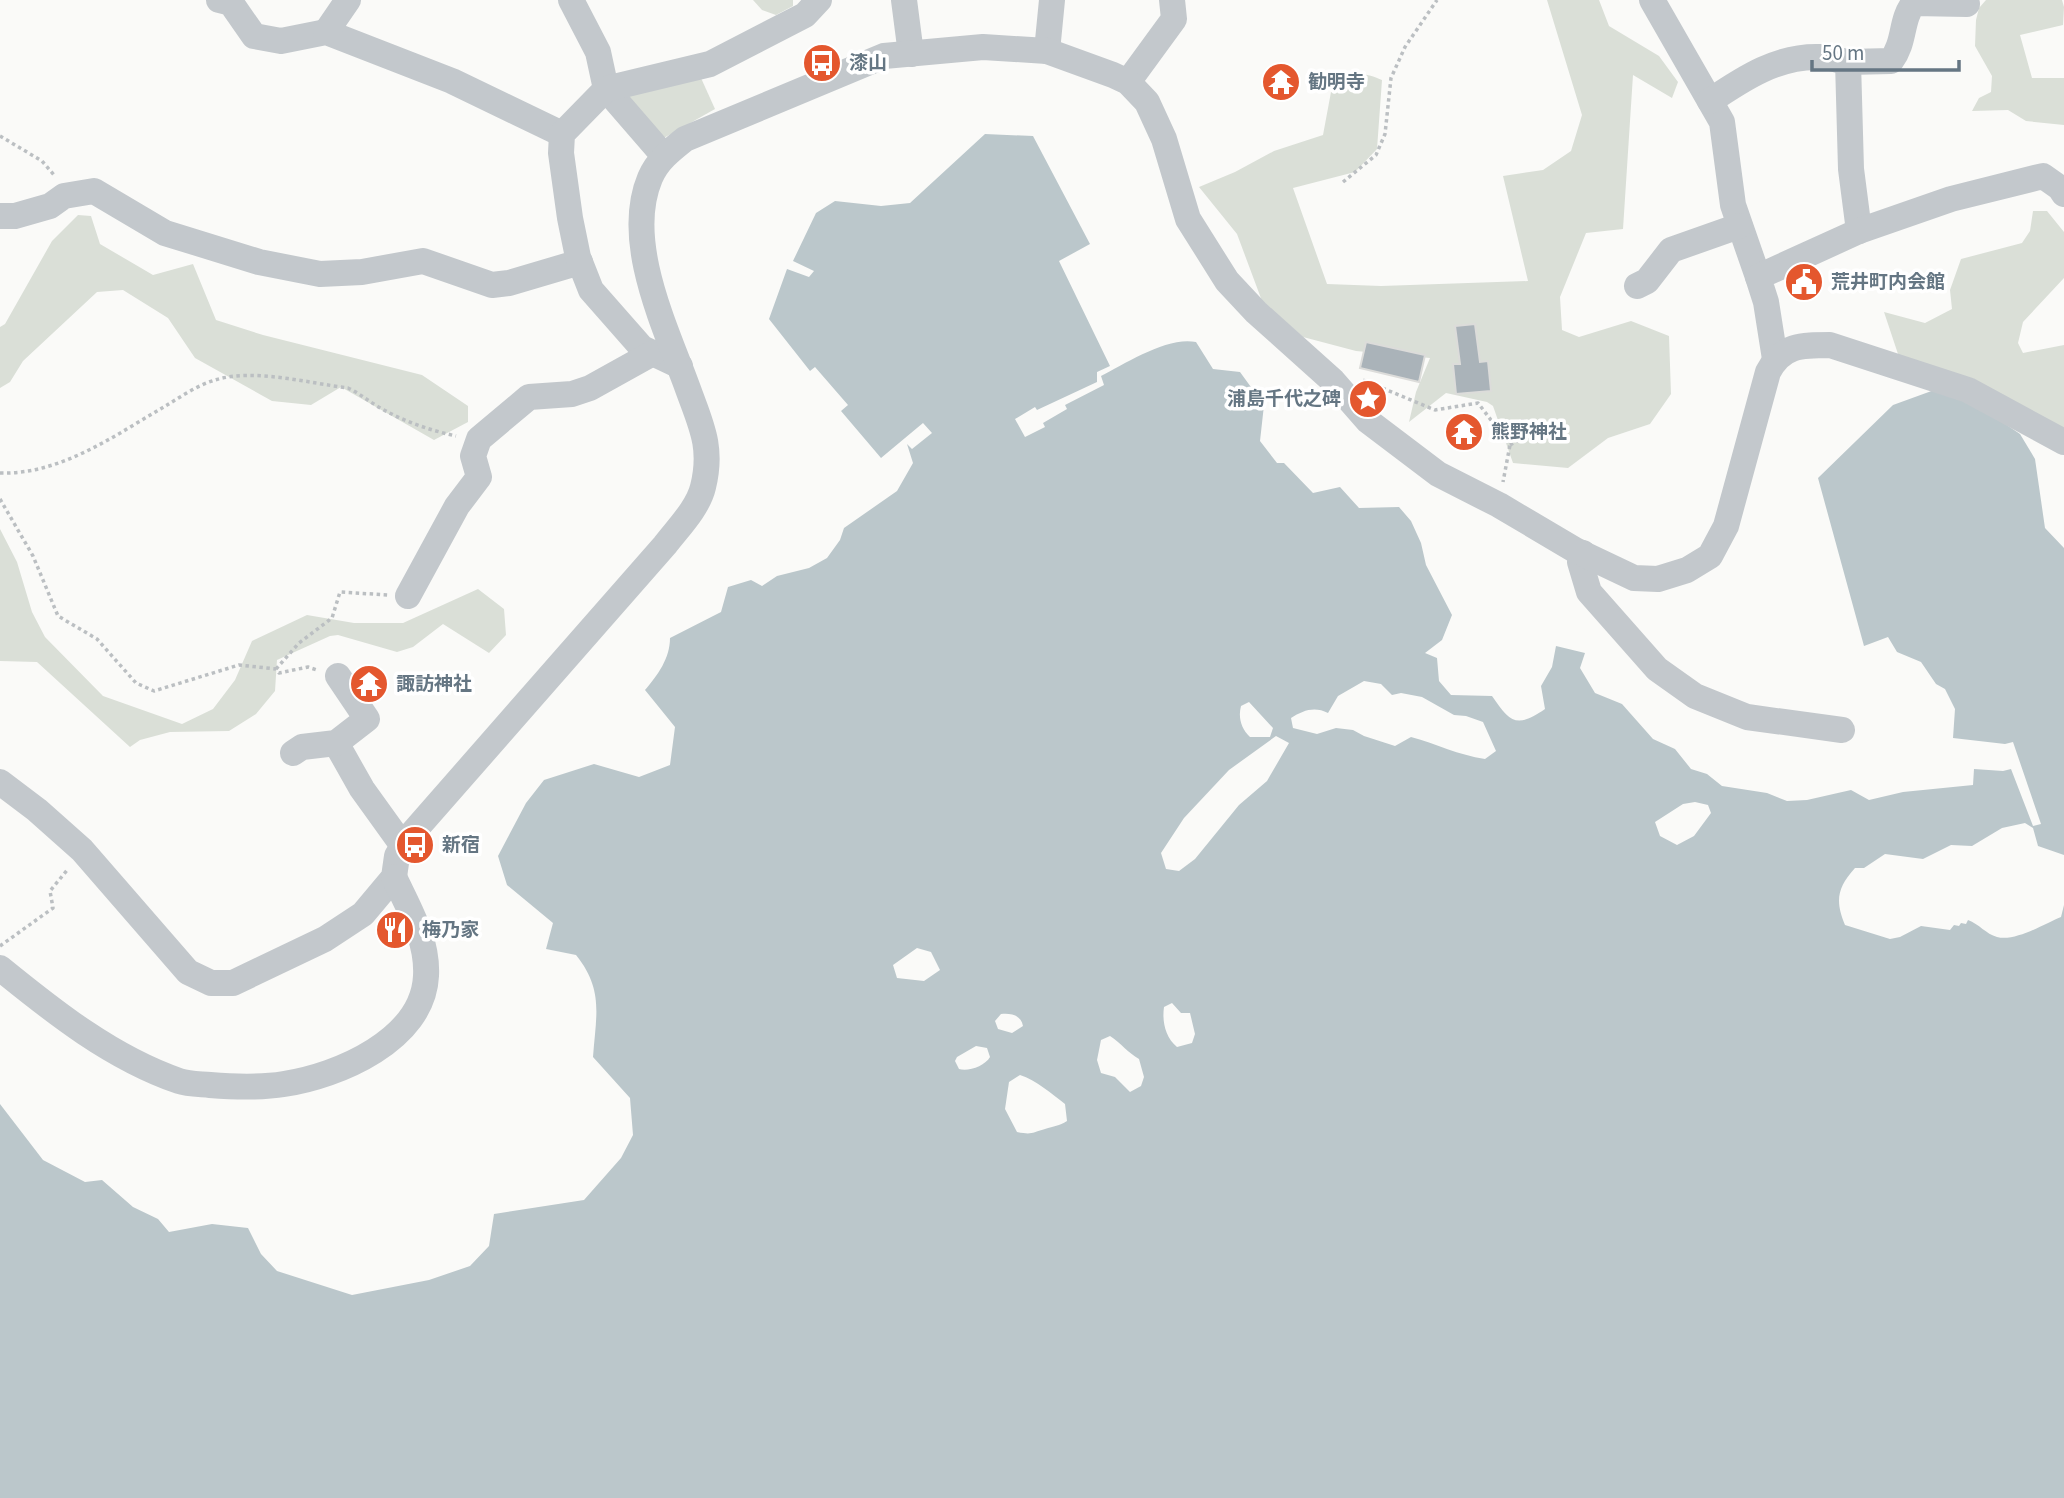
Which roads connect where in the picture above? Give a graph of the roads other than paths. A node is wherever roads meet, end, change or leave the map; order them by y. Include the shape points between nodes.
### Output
1 (219, 0) edge
2 (348, 0) edge
3 (570, 0) edge
4 (819, 0) edge
5 (904, 0) edge
6 (1052, 0) edge
7 (1172, 0) edge
8 (1652, 0) edge
9 (1967, 4) dead end
10 (326, 32) junction
11 (1047, 51) junction
12 (911, 54) junction
13 (1848, 62) junction
14 (1128, 82) junction
15 (606, 89) junction
16 (1710, 101) junction
17 (562, 134) junction
18 (664, 156) junction
19 (2064, 194) edge
20 (0, 216) edge
21 (1739, 226) junction
22 (1859, 231) junction
23 (579, 262) junction
24 (1758, 277) junction
25 (1637, 286) dead end
26 (653, 353) junction
27 (1775, 359) junction
28 (680, 366) junction
29 (2064, 442) edge
30 (1583, 553) junction
31 (408, 596) road end
32 (338, 676) road end
33 (1842, 730) dead end
34 (336, 743) junction
35 (293, 753) dead end
36 (0, 782) edge
37 (403, 846) junction
38 (394, 877) junction
39 (0, 968) edge

1 - 10 street via 231,3 254,36 281,41
2 - 10 street
3 - 15 street via 598,52
4 - 15 street via 805,15 710,64
5 - 12 street
6 - 11 street
7 - 14 street via 1174,19
8 - 16 street
9 - 13 street via 1914,3 1900,49 1891,61
10 - 17 street via 452,81
11 - 12 street via 983,47
11 - 14 street
12 - 18 street via 849,69 685,139
13 - 16 street via 1822,57 1783,61 1747,75
13 - 22 street
14 - 30 street via 1147,102 1164,139 1188,219 1227,281 1256,312 1333,381 1368,421 1438,474
15 - 17 street
15 - 18 street
16 - 21 street via 1722,122
17 - 23 street
18 - 28 street via 650,177 642,210 642,246
19 - 22 street via 2043,176 1951,199
20 - 23 street via 15,216 50,206 64,196 94,191 165,233 259,262 320,274 423,261 492,285
21 - 24 street
21 - 25 street via 1671,250 1647,281
22 - 24 street
23 - 26 street via 591,290 642,348
24 - 27 street
26 - 28 street
26 - 31 street via 590,388 529,397 479,439 474,456 480,477 457,506
27 - 29 street via 1789,349 1829,345 1968,390
27 - 30 street via 1726,526 1710,556 1658,579 1634,578
28 - 37 street via 706,436 703,490 665,545
30 - 33 street via 1580,562 1589,592 1657,669 1695,696 1747,717
32 - 34 street via 367,719
34 - 35 street via 302,747
34 - 37 street
36 - 38 street via 82,850 188,972 211,983 233,984 325,939 363,914
37 - 38 street
38 - 39 street via 423,937 426,978 417,1007 401,1032 374,1052 335,1070 285,1084 234,1087 182,1082 96,1039

